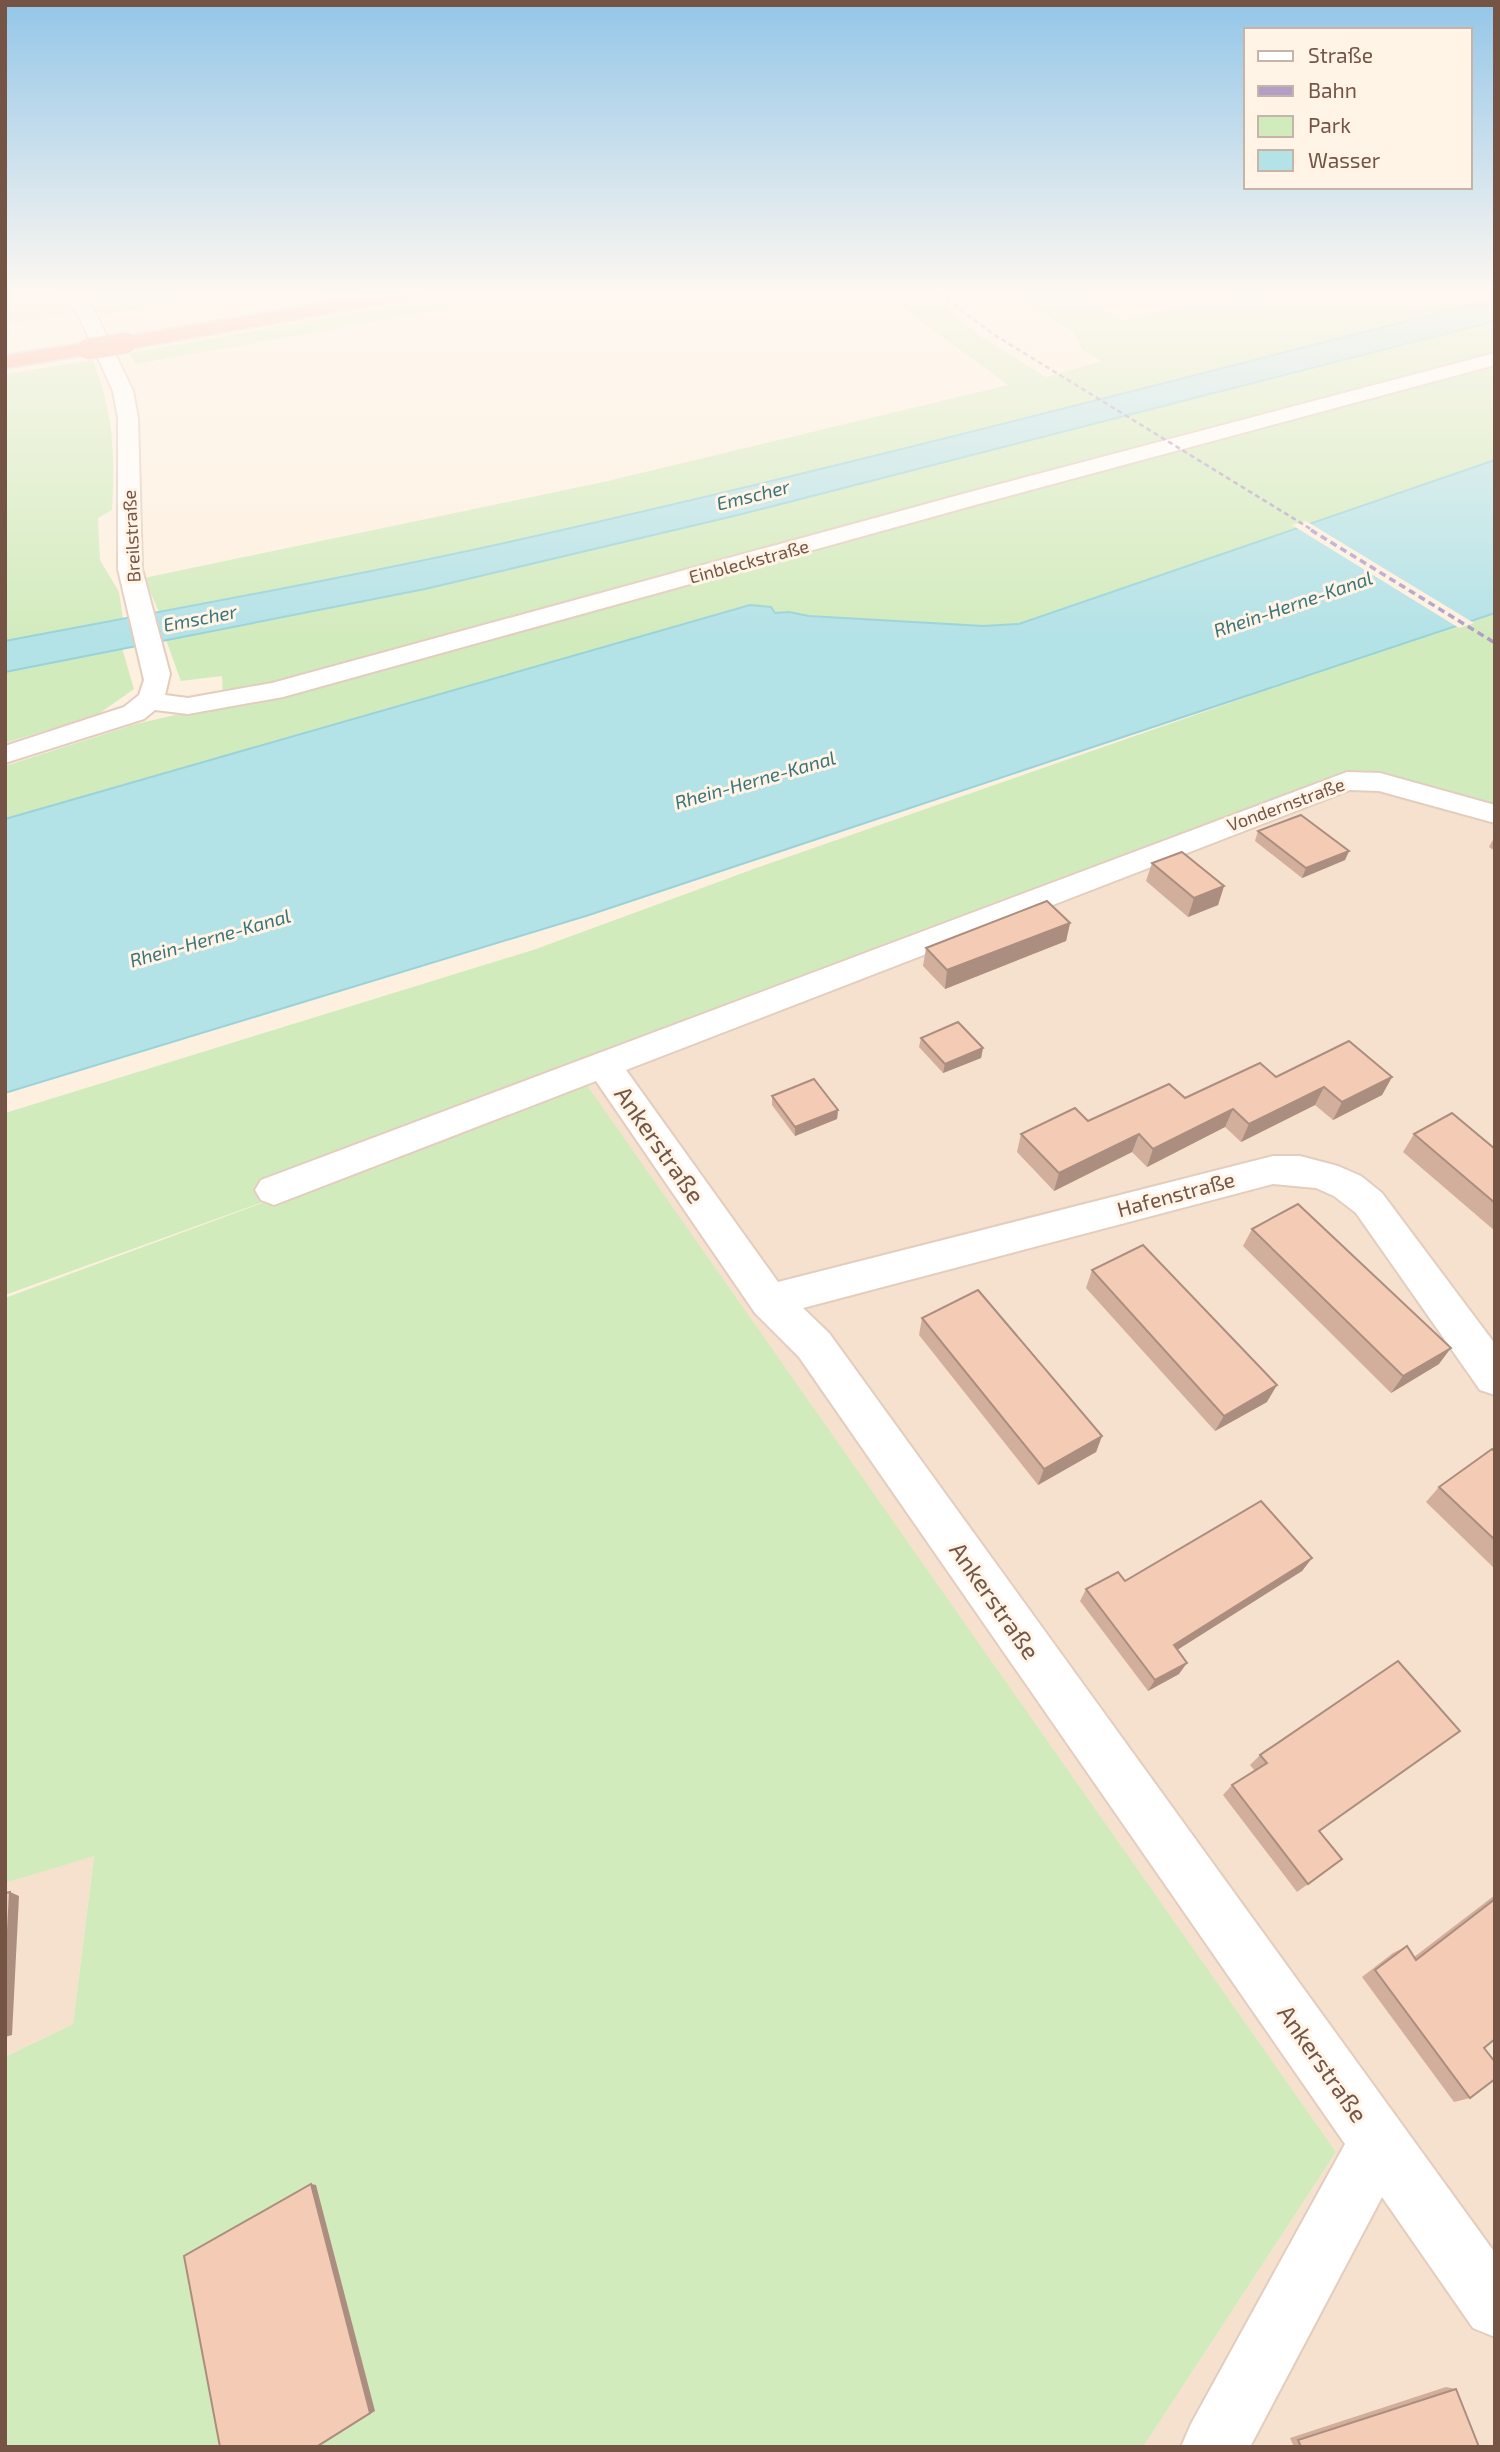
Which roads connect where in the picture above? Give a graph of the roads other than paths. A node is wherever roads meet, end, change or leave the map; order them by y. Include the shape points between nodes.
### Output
1 (127, 408) edge
2 (1310, 408) edge
3 (148, 701) junction
4 (5, 755) edge
5 (1495, 814) edge
6 (1161, 852) joint
7 (604, 1065) junction
8 (274, 1190) dead end
9 (769, 1301) junction
10 (1495, 1377) edge
11 (1377, 2143) junction
12 (1495, 2306) edge
13 (1214, 2447) edge

1 - 3 street, Breilstraße via 130,569 157,685
2 - 3 street, Einbleckstraße via 274,691 188,706
3 - 4 street via 127,717
5 - 6 street, Vondernstraße via 1380,782 1347,781
6 - 7 street, Ankerstraße
7 - 8 street, Ankerstraße
7 - 9 street, Ankerstraße
9 - 10 street, Hafenstraße via 1273,1170 1305,1170 1347,1184 1369,1203
9 - 11 street, Ankerstraße via 814,1345
11 - 12 street, Ankerstraße
11 - 13 street, Ankerstraße

